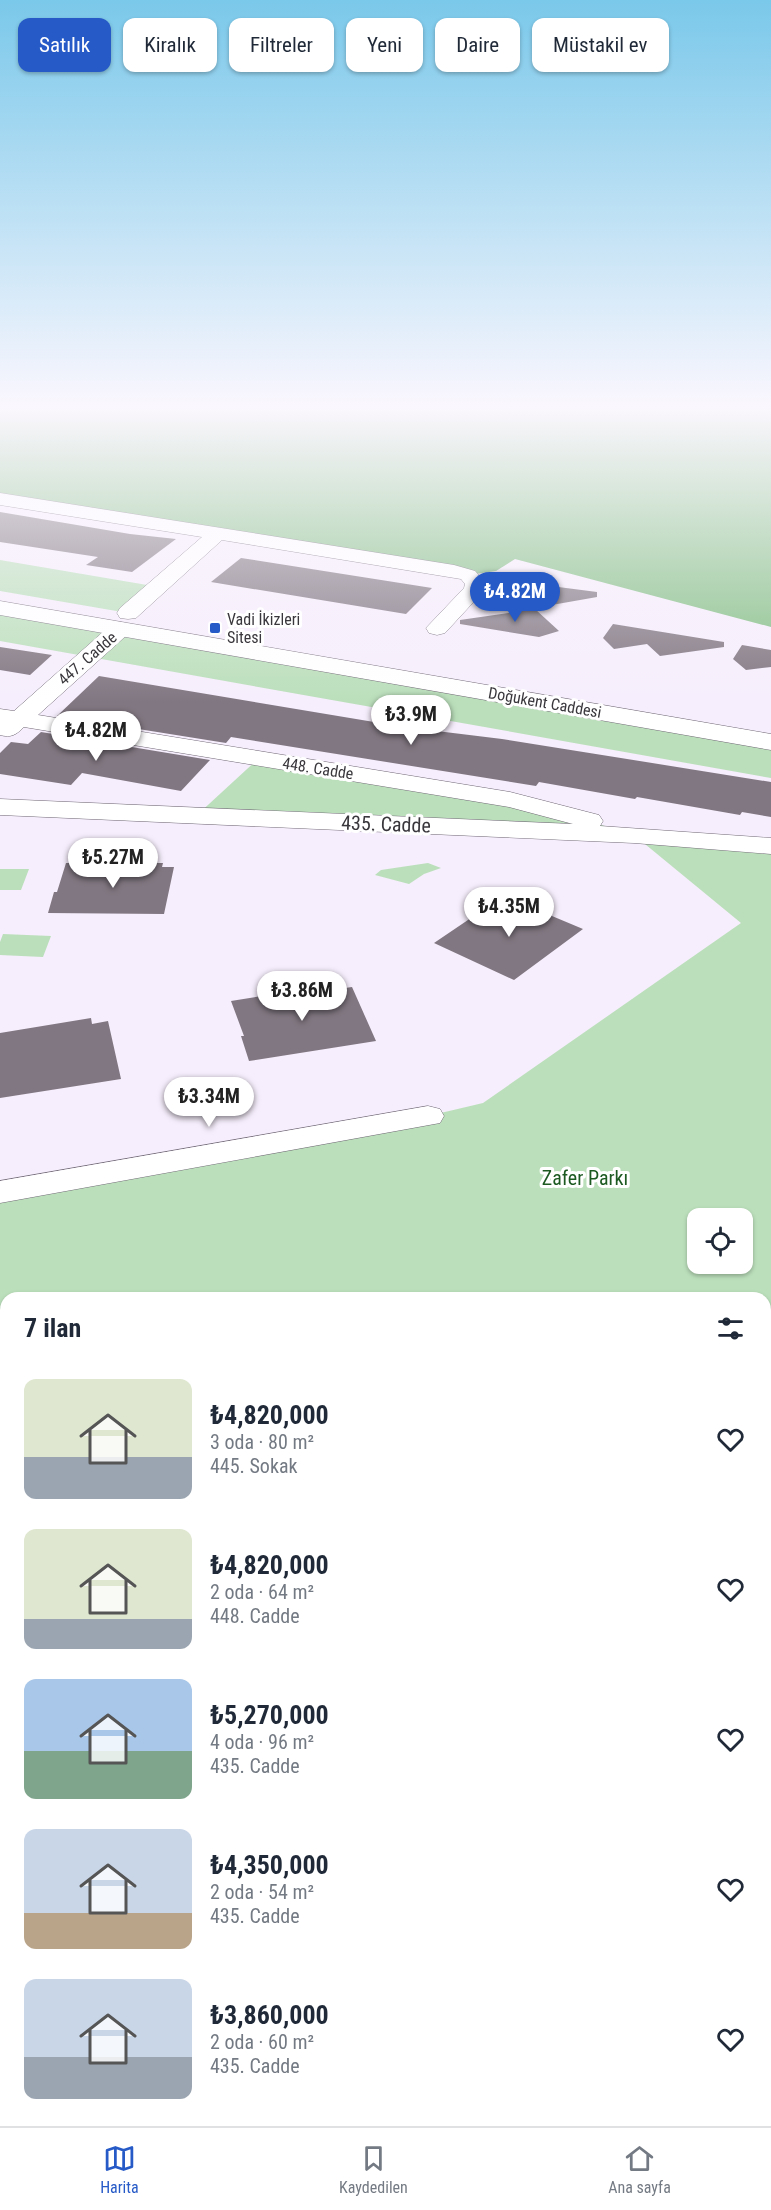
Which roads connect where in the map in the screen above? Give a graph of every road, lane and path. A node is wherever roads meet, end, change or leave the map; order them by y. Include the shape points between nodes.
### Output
1 (27, 503) edge
2 (218, 533) junction
3 (0, 591) edge
4 (0, 608) edge
5 (124, 621) junction
6 (437, 628) dead end
7 (9, 718) edge
8 (771, 722) edge
9 (0, 737) edge
10 (771, 742) edge
11 (0, 807) edge
12 (634, 835) junction
13 (771, 846) edge
14 (428, 1116) dead end
15 (0, 1191) edge

1 - 2 street
2 - 5 street, 447. Cadde
2 - 6 street via 468,575 476,583 474,590
3 - 5 main road, Doğukent Caddesi
4 - 5 main road, Doğukent Caddesi
5 - 7 street, 447. Cadde
5 - 8 main road, Doğukent Caddesi
5 - 10 main road, Doğukent Caddesi
7 - 9 street, 447. Cadde
7 - 12 street, 448. Cadde via 510,800
11 - 12 street, 435. Cadde
12 - 13 street, 435. Cadde
14 - 15 street

